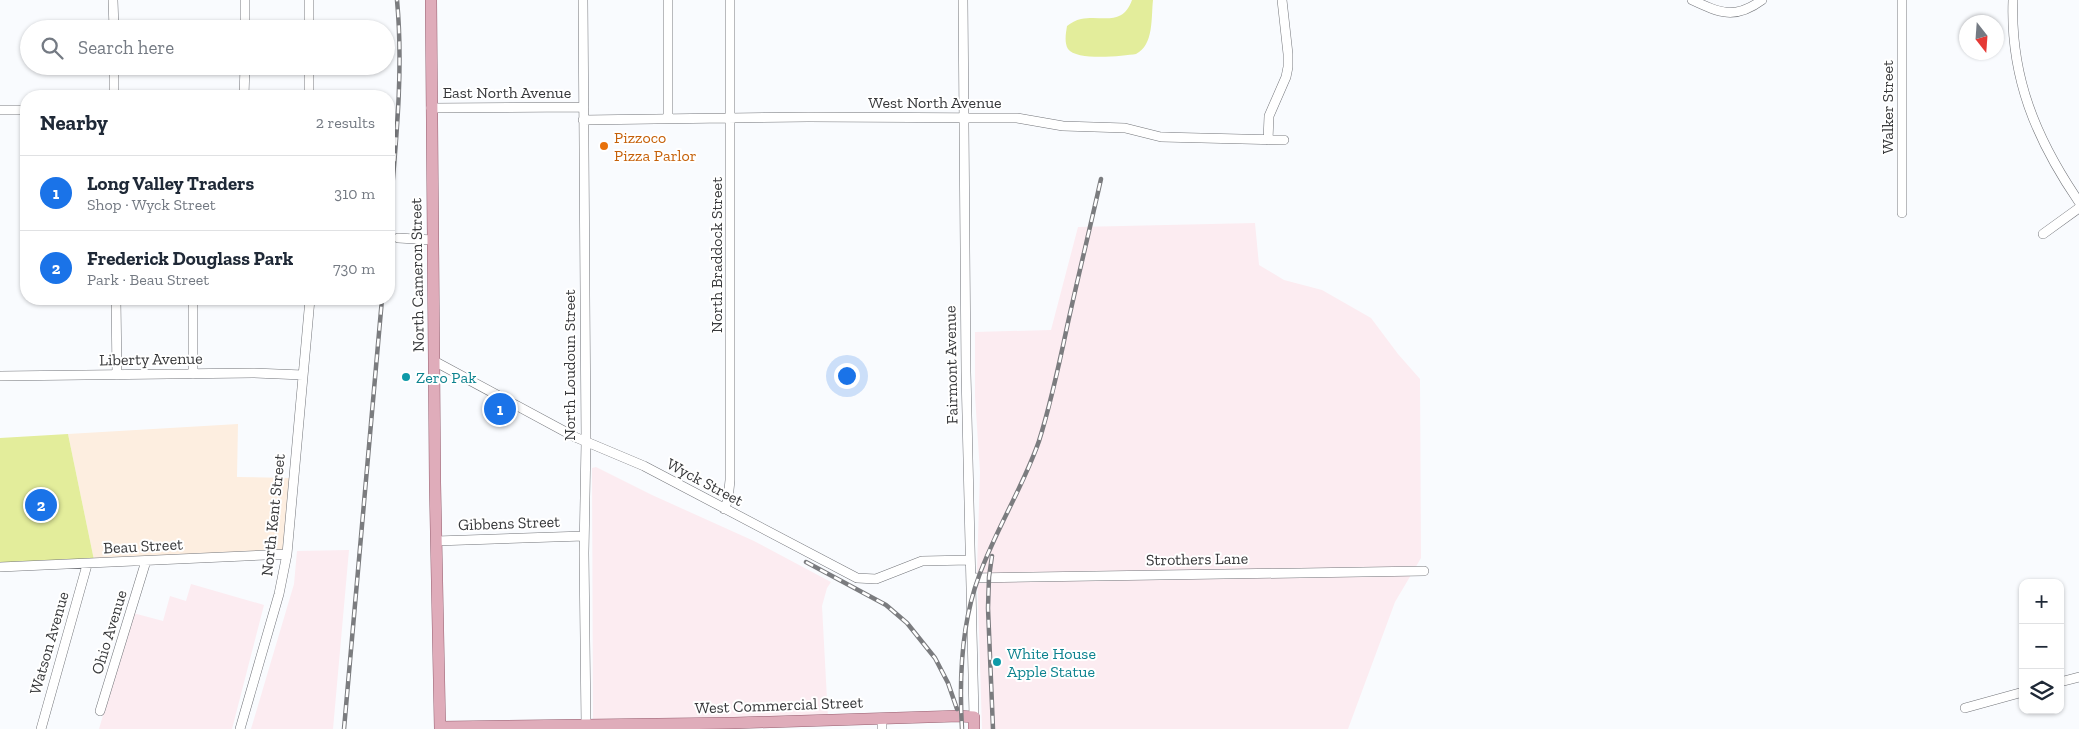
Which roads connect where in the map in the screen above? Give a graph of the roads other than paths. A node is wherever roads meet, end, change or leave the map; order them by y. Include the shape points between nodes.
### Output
1 (114, 0) edge
2 (245, 0) edge
3 (309, 0) edge
4 (432, 0) edge
5 (583, 0) edge
6 (668, 0) edge
7 (730, 0) edge
8 (963, 0) edge
9 (1282, 0) edge
10 (1692, 0) edge
11 (1762, 0) edge
12 (1902, 0) edge
13 (2013, 0) edge
14 (114, 20) edge
15 (245, 20) edge
16 (309, 20) edge
17 (114, 75) edge
18 (245, 75) edge
19 (309, 75) edge
20 (114, 90) edge
21 (244, 90) edge
22 (309, 90) edge
23 (584, 107) junction
24 (431, 108) junction
25 (0, 110) edge
26 (20, 110) edge
27 (966, 117) junction
28 (668, 118) junction
29 (731, 118) junction
30 (584, 120) junction
31 (1268, 140) junction
32 (1284, 140) dead end
33 (2078, 198) edge
34 (2079, 208) edge
35 (1902, 213) dead end
36 (2043, 234) dead end
37 (398, 238) dead end
38 (433, 240) junction
39 (116, 305) edge
40 (193, 305) edge
41 (309, 305) edge
42 (434, 361) junction
43 (193, 374) junction
44 (117, 375) junction
45 (303, 375) junction
46 (0, 376) edge
47 (586, 442) junction
48 (724, 509) junction
49 (584, 536) junction
50 (436, 541) junction
51 (287, 554) junction
52 (970, 560) junction
53 (146, 561) junction
54 (87, 564) junction
55 (0, 567) edge
56 (1424, 571) dead end
57 (971, 578) junction
58 (2079, 677) edge
59 (2064, 681) edge
60 (2019, 693) edge
61 (1965, 708) dead end
62 (100, 711) dead end
63 (974, 717) junction
64 (882, 723) edge
65 (586, 727) edge
66 (440, 728) edge
67 (41, 729) edge
68 (240, 729) edge
69 (974, 729) edge

1 - 14 street
2 - 15 street
3 - 16 street
4 - 24 main road, North Cameron Street
5 - 23 street, North Loudoun Street
6 - 28 street
7 - 29 street, North Braddock Street
8 - 27 street, Fairmont Avenue
9 - 31 street via 1288,67 1269,116
10 - 11 street via 1731,14 1746,10
12 - 35 street, Walker Street
13 - 33 street via 2015,54 2025,98 2057,170
17 - 20 street
18 - 21 street
19 - 22 street
23 - 24 street, East North Avenue
23 - 30 street, North Loudoun Street
24 - 38 main road, North Cameron Street
25 - 26 street
27 - 29 street, West North Avenue
27 - 31 street, West North Avenue via 1018,118 1063,126 1125,128 1161,137
27 - 52 street, Fairmont Avenue
28 - 29 street, West North Avenue
28 - 30 street, West North Avenue
29 - 48 street, North Braddock Street via 730,480
30 - 47 street, North Loudoun Street
31 - 32 street, West North Avenue
34 - 36 street
37 - 38 street
38 - 42 main road, North Cameron Street
39 - 44 street
40 - 43 street
41 - 45 street, North Kent Street
42 - 47 street, Wyck Street
42 - 50 main road, North Cameron Street
43 - 44 street, Liberty Avenue
43 - 45 street, Liberty Avenue
44 - 46 street, Liberty Avenue
45 - 51 street, North Kent Street
47 - 48 street, Wyck Street via 644,466
47 - 49 street, North Loudoun Street
48 - 52 street, Wyck Street via 857,578 876,579 928,560
49 - 50 street, Gibbens Street
49 - 65 street, North Loudoun Street
50 - 66 main road, North Cameron Street
51 - 53 street, Beau Street
51 - 68 street, North Kent Street via 279,594
52 - 57 street, Fairmont Avenue
53 - 54 street, Beau Street
53 - 62 street, Ohio Avenue
54 - 55 street, Beau Street
54 - 67 street, Watson Avenue
56 - 57 street, Strothers Lane
57 - 63 street, Fairmont Avenue
58 - 59 street
60 - 61 street
63 - 64 main road, West Commercial Street
63 - 69 main road, Fairmont Avenue
64 - 65 main road, West Commercial Street
65 - 66 main road, West Commercial Street

